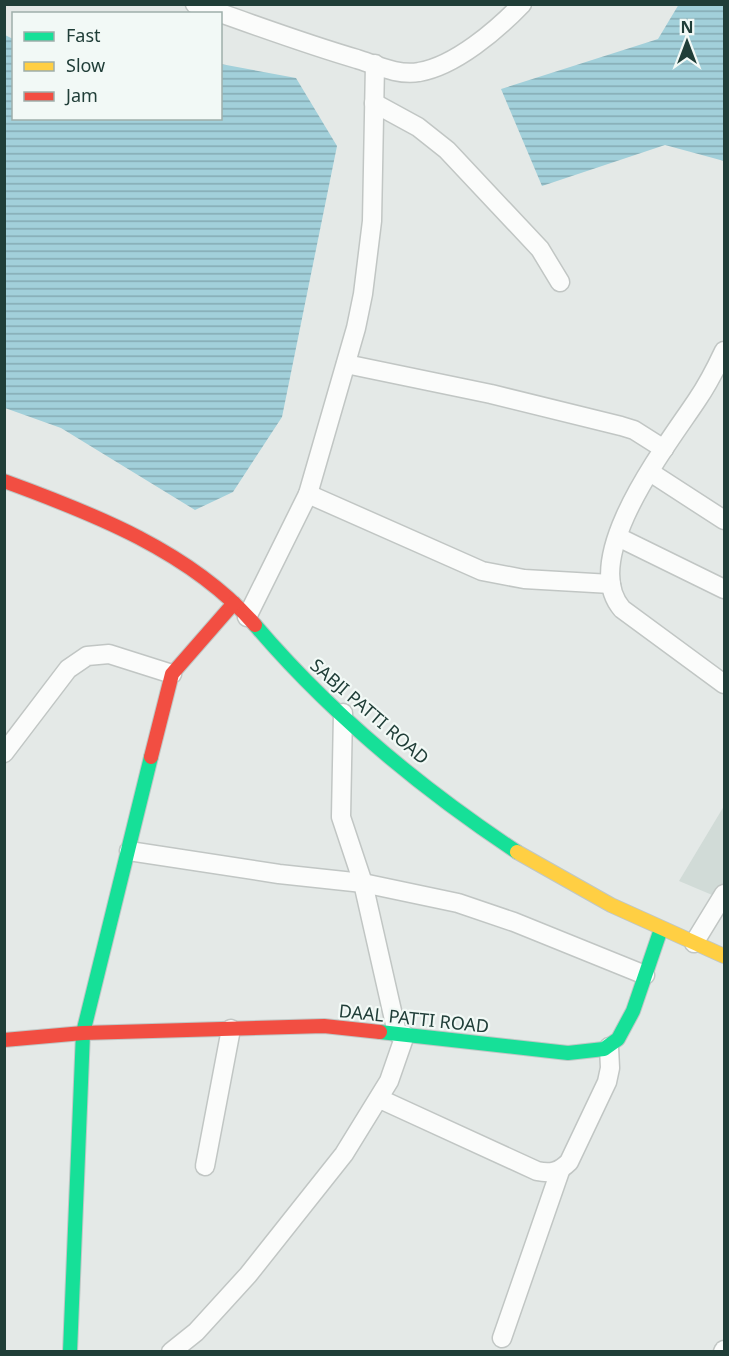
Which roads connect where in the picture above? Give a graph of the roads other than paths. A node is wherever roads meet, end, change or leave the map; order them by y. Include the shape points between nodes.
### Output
1 (195, 4) edge
2 (522, 4) edge
3 (219, 12) edge
4 (222, 13) edge
5 (375, 64) junction
6 (374, 103) junction
7 (560, 282) dead end
8 (724, 351) edge
9 (346, 364) junction
10 (664, 449) junction
11 (650, 472) junction
12 (4, 481) edge
13 (308, 494) junction
14 (724, 520) edge
15 (618, 537) junction
16 (611, 584) junction
17 (724, 589) edge
18 (234, 603) junction
19 (246, 617) junction
20 (172, 674) junction
21 (724, 684) edge
22 (343, 713) junction
23 (4, 753) edge
24 (129, 851) junction
25 (363, 883) junction
26 (724, 894) edge
27 (661, 929) junction
28 (694, 943) junction
29 (724, 956) edge
30 (645, 975) junction
31 (231, 1029) junction
32 (83, 1033) junction
33 (401, 1034) junction
34 (4, 1040) edge
35 (609, 1047) junction
36 (380, 1100) junction
37 (205, 1166) dead end
38 (560, 1171) junction
39 (502, 1338) dead end
40 (181, 1349) edge
41 (70, 1352) edge

1 - 3 street
2 - 5 street via 446,64 404,73
4 - 5 street
5 - 6 street
6 - 7 street via 418,127 447,150 540,249
6 - 9 street via 372,221 363,294
8 - 10 street via 710,380
9 - 10 street via 621,426
9 - 13 street
10 - 11 street
11 - 14 street
11 - 15 street
12 - 18 street, SABJI PATTI ROAD via 78,510 146,545 194,572
13 - 16 street via 482,571 524,579
13 - 19 street
15 - 16 street
15 - 17 street
16 - 21 street via 614,600 622,609
18 - 19 street, SABJI PATTI ROAD
18 - 20 street
19 - 22 street, SABJI PATTI ROAD via 306,681
20 - 23 street via 109,654 87,656 68,669
20 - 24 street
22 - 25 street via 341,817
22 - 27 street, SABJI PATTI ROAD via 406,768 503,842
24 - 25 street
24 - 32 street
25 - 30 street via 485,911
25 - 33 street
26 - 28 street
27 - 28 street, SABJI PATTI ROAD
27 - 30 street
28 - 29 street, SABJI PATTI ROAD
30 - 35 street via 622,1034
31 - 32 street, DAAL PATTI ROAD
31 - 33 street, DAAL PATTI ROAD via 324,1026
31 - 37 street
32 - 34 street, DAAL PATTI ROAD
32 - 41 street
33 - 35 street, DAAL PATTI ROAD via 567,1053
33 - 36 street
35 - 38 street via 606,1082 569,1162
36 - 38 street via 537,1171
36 - 40 street via 310,1200
38 - 39 street

